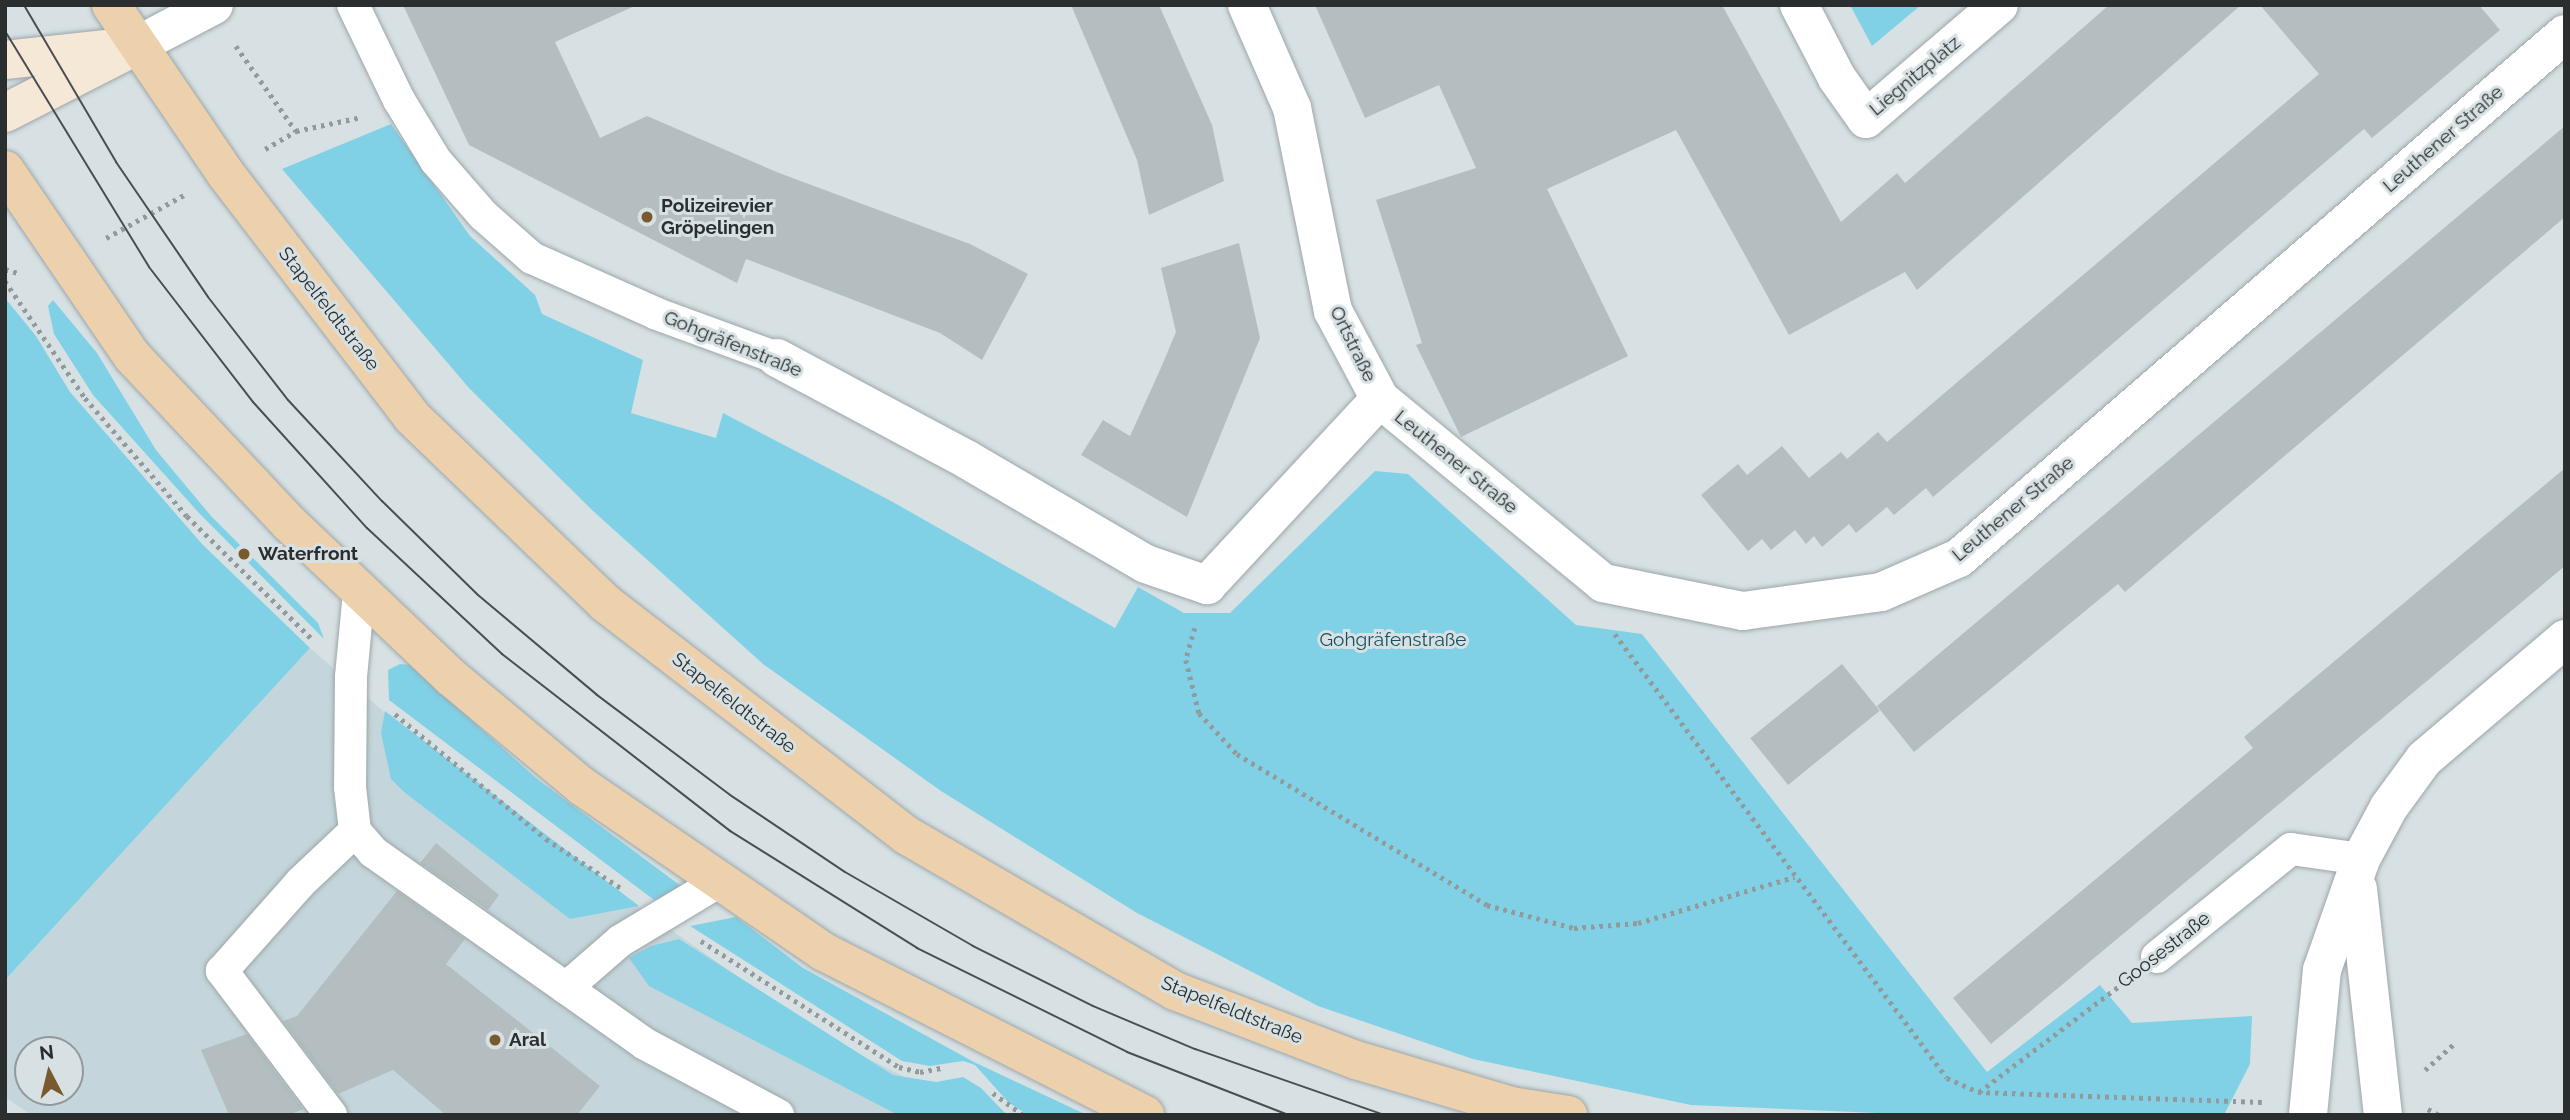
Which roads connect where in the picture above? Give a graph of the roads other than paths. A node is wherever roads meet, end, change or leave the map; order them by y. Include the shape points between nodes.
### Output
1 (111, 5) edge
2 (353, 5) edge
3 (1247, 5) edge
4 (1800, 5) edge
5 (1999, 5) edge
6 (212, 6) edge
7 (2565, 34) edge
8 (135, 46) junction
9 (5, 60) edge
10 (5, 113) edge
11 (5, 170) edge
12 (778, 358) joint
13 (1380, 399) junction
14 (1207, 585) joint
15 (359, 592) junction
16 (2565, 639) edge
17 (355, 831) junction
18 (2359, 867) junction
19 (718, 882) junction
20 (2157, 957) road end
21 (566, 988) junction
22 (331, 1115) edge
23 (778, 1115) edge
24 (1145, 1115) edge
25 (1568, 1115) edge
26 (2308, 1115) edge
27 (2383, 1115) edge

1 - 8 main road, Stapelfeldtstraße
2 - 12 lane, Gohgräfenstraße via 399,100 436,161 483,215 532,258 657,314
3 - 13 street, Ortstraße via 1292,108 1333,311
4 - 5 street, Liegnitzplatz via 1837,78 1866,119
6 - 8 street
7 - 13 street, Leuthener Straße via 1959,558 1881,592 1743,611 1603,583
8 - 9 street
8 - 10 street
8 - 25 main road, Stapelfeldtstraße via 225,173 412,417 605,603 906,835 1175,991 1356,1060 1511,1106
11 - 15 main road via 132,356
12 - 14 street, Gohgräfenstraße via 966,459 1146,564
13 - 14 street, Ortstraße
15 - 17 lane via 351,677 350,787
15 - 19 main road via 452,678 583,787
16 - 18 street via 2424,759 2389,807
17 - 21 lane via 373,852
17 - 22 lane via 300,883 222,971
18 - 20 lane, Goosestraße via 2291,849
18 - 26 street via 2322,970
18 - 27 street
19 - 21 lane via 620,942
19 - 24 main road via 824,952
21 - 23 lane via 645,1044

